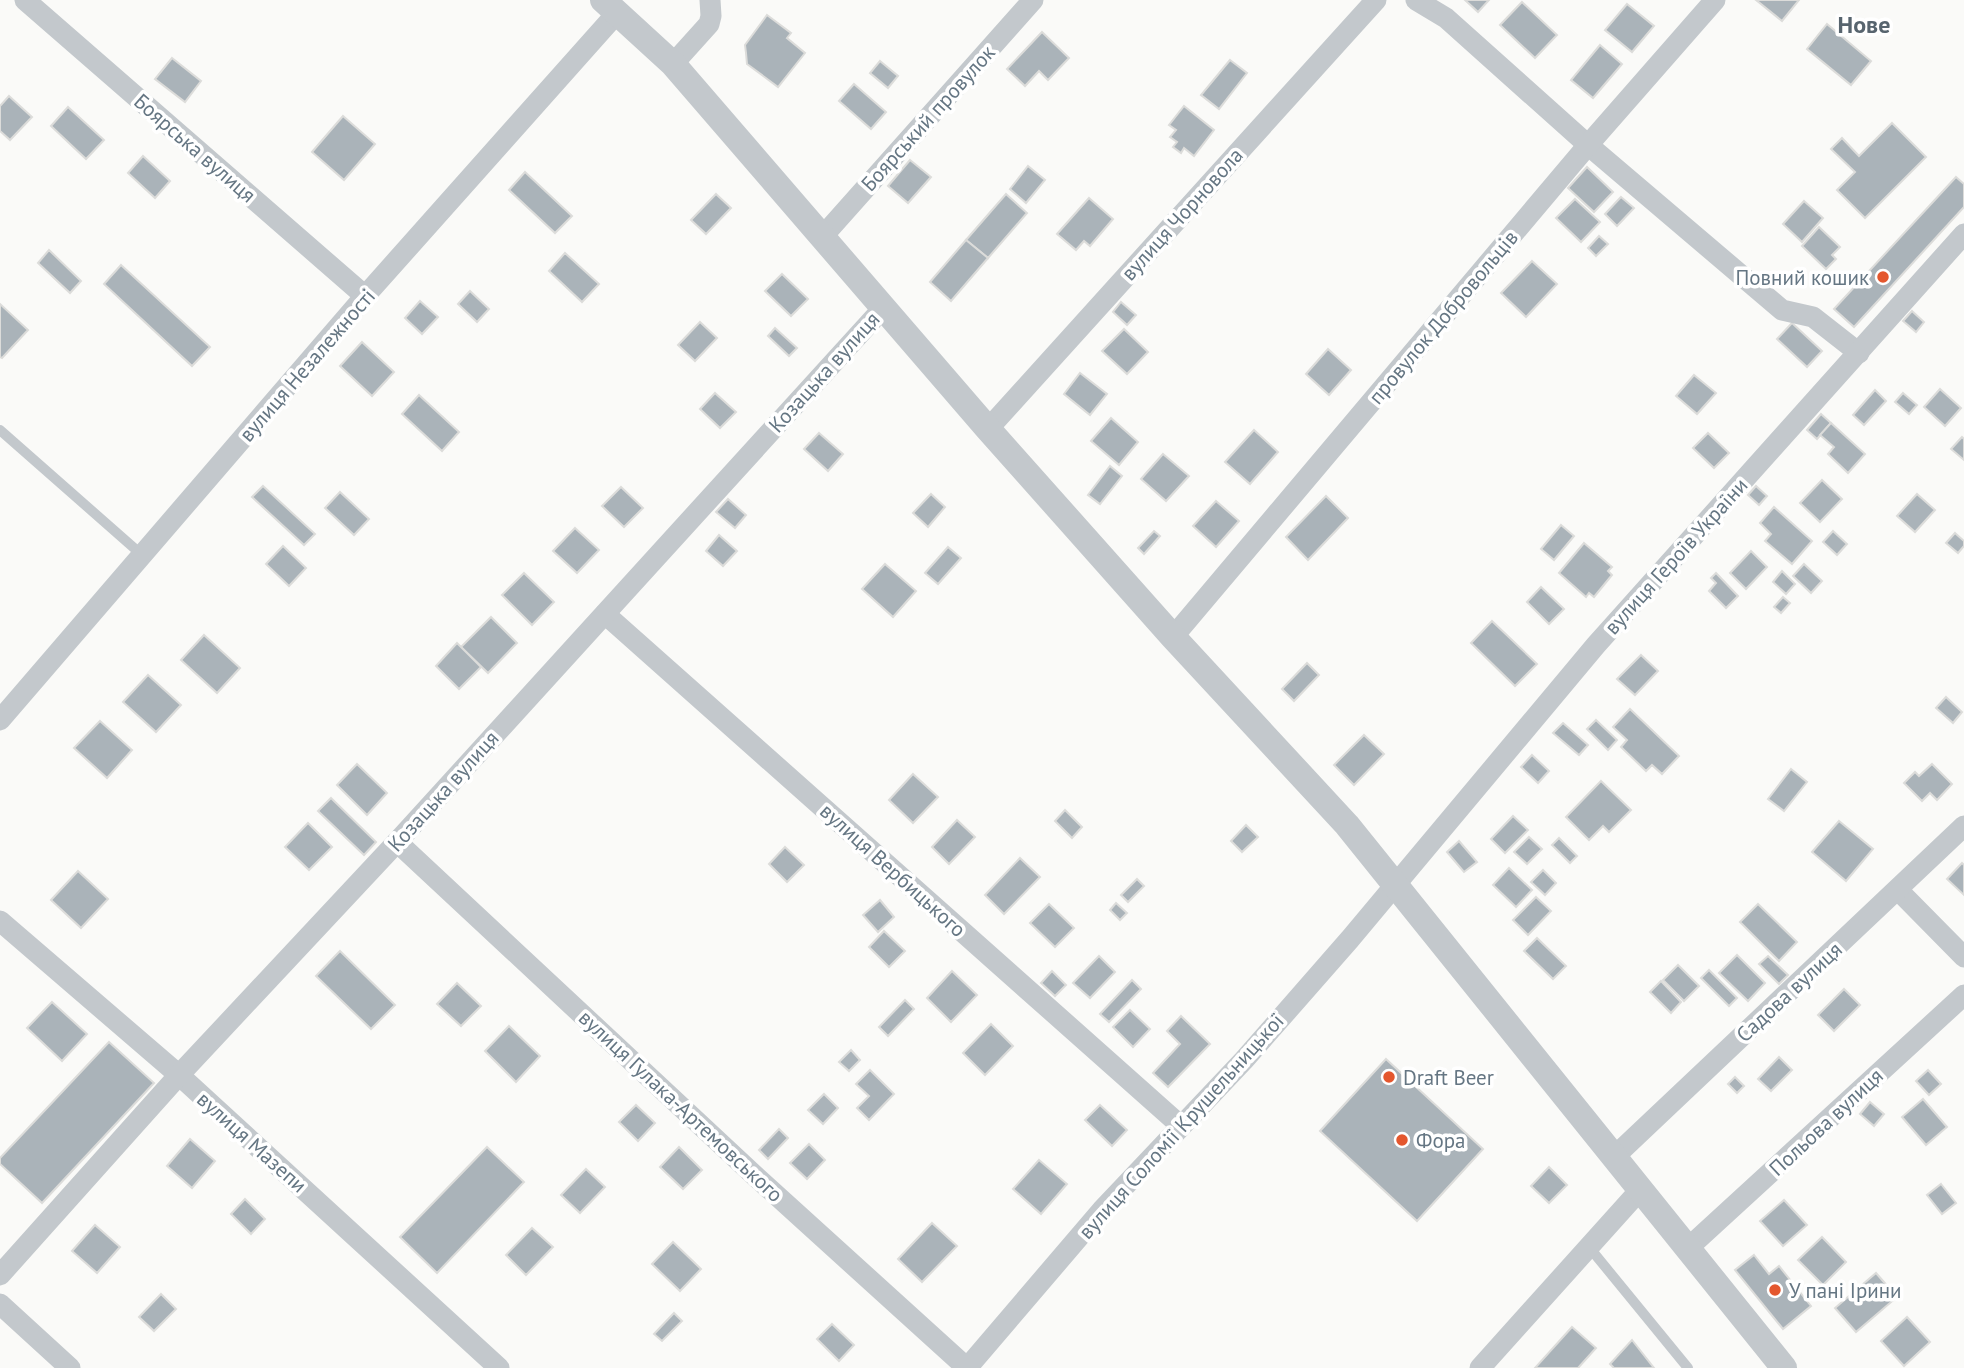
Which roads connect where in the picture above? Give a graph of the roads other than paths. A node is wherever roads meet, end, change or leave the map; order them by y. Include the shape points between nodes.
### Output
1 (25, 0) edge
2 (710, 0) edge
3 (1033, 0) edge
4 (1376, 0) edge
5 (1416, 0) edge
6 (1715, 0) edge
7 (610, 6) edge
8 (673, 64) junction
9 (1588, 145) junction
10 (1964, 234) edge
11 (823, 236) junction
12 (365, 296) junction
13 (884, 307) junction
14 (1859, 354) junction
15 (988, 429) junction
16 (0, 430) edge
17 (142, 555) junction
18 (604, 614) junction
19 (1173, 637) junction
20 (0, 720) edge
21 (1964, 826) edge
22 (397, 842) junction
23 (1395, 885) junction
24 (1898, 890) junction
25 (0, 921) edge
26 (1964, 957) edge
27 (1964, 995) edge
28 (179, 1075) junction
29 (1181, 1126) junction
30 (1614, 1157) junction
31 (1640, 1189) junction
32 (1589, 1247) junction
33 (1687, 1249) junction
34 (0, 1275) edge
35 (0, 1304) edge
36 (70, 1368) edge
37 (499, 1368) edge
38 (967, 1368) edge
39 (1480, 1368) edge
40 (1688, 1368) edge
41 (1784, 1368) edge

1 - 12 street, Боярська вулиця
2 - 8 street via 709,24
3 - 11 street, Боярський провулок
4 - 15 street, вулиця Чорновола
5 - 9 street via 1446,18
6 - 9 street, провулок Добровольців
7 - 8 street
7 - 12 street, вулиця Незалежності
8 - 11 street
9 - 14 street via 1782,310 1813,317
9 - 19 street, провулок Добровольців
10 - 14 street, вулиця Героїв України
11 - 13 street
12 - 17 street, вулиця Незалежності
13 - 15 street
13 - 18 street, Козацька вулиця
14 - 23 street, вулиця Героїв України via 1596,645
15 - 19 street
16 - 17 lane
17 - 20 street, вулиця Незалежності
18 - 22 street, Козацька вулиця
18 - 29 street, вулиця Вербицького
19 - 23 street via 1347,825
21 - 24 street, Садова вулиця
22 - 28 street, Козацька вулиця
22 - 38 street, вулиця Гулака-Артемовського
23 - 29 street, вулиця Соломії Крушельницької
23 - 30 street
24 - 26 street
24 - 30 street, Садова вулиця
25 - 28 street, вулиця Мазепи
27 - 33 street, Польова вулиця
28 - 34 street, Козацька вулиця
28 - 37 street, вулиця Мазепи
29 - 38 street, вулиця Соломії Крушельницької via 1102,1210
30 - 31 street
31 - 32 street
31 - 33 street
32 - 39 street
32 - 40 lane
33 - 41 street
35 - 36 street

